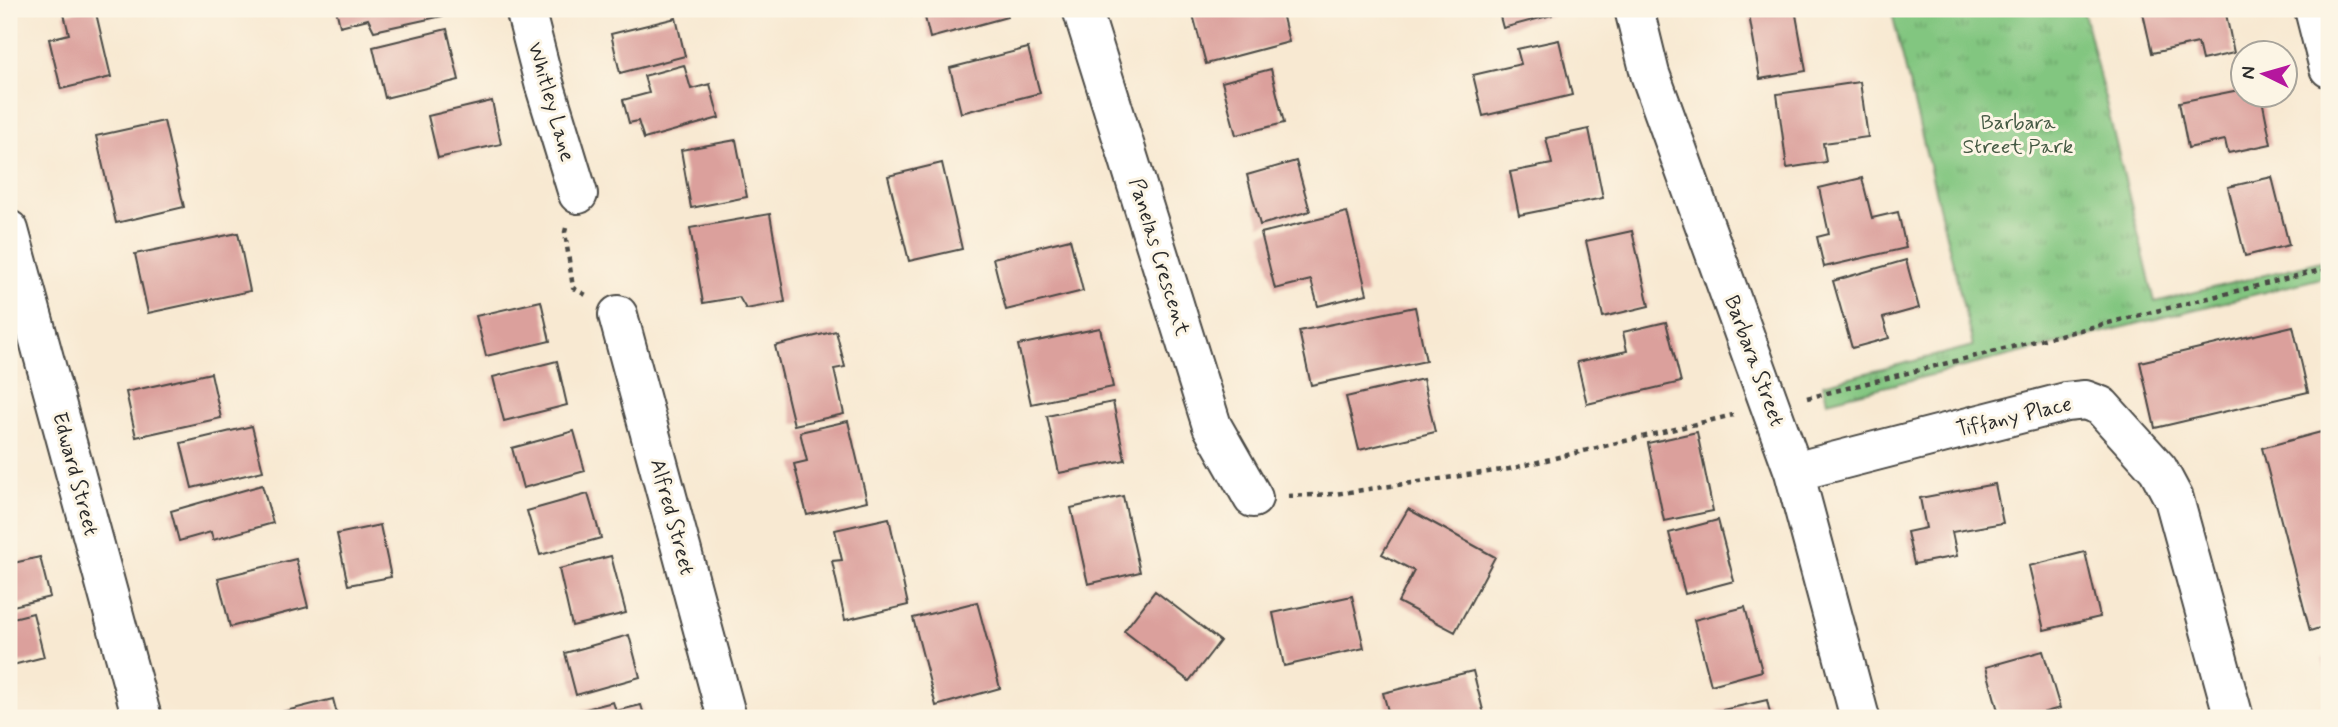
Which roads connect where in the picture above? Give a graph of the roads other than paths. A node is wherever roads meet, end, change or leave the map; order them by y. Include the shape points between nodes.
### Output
1 (525, 9) edge
2 (1082, 9) edge
3 (1634, 9) edge
4 (2314, 9) edge
5 (2329, 68) edge
6 (578, 194) road end
7 (9, 230) edge
8 (618, 315) road end
9 (1794, 472) junction
10 (1252, 498) dead end
11 (142, 718) edge
12 (727, 718) edge
13 (1860, 718) edge
14 (2234, 718) edge

1 - 6 street, Whitley Lane
2 - 10 street, Panelas Crescent via 1212,426
3 - 9 street, Barbara Street via 1650,74
4 - 5 street
7 - 11 street, Edward Street
8 - 12 street, Alfred Street
9 - 13 street, Barbara Street
9 - 14 street, Tiffany Place via 2066,402 2085,400 2101,406 2158,469 2174,499

